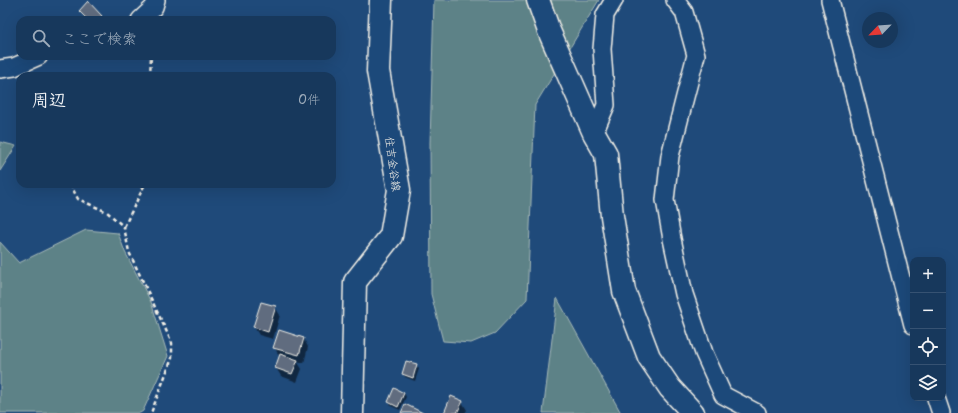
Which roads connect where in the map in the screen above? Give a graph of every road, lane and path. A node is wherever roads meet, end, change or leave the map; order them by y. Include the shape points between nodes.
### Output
1 (156, 0) edge
2 (381, 0) edge
3 (538, 0) edge
4 (614, 0) edge
5 (675, 0) edge
6 (830, 0) edge
7 (144, 16) edge
8 (30, 60) edge
9 (151, 60) edge
10 (0, 69) edge
11 (150, 72) edge
12 (594, 133) junction
13 (72, 188) edge
14 (143, 188) edge
15 (124, 227) junction
16 (910, 313) edge
17 (937, 401) edge
18 (151, 413) edge
19 (352, 413) edge
20 (693, 413) edge
21 (757, 413) edge
22 (941, 413) edge

1 - 7 street via 154,7
2 - 19 street, 住吉金谷線 via 378,71 399,190 391,236 355,282
3 - 12 street
4 - 12 street via 605,15 602,49 606,105
5 - 21 street via 684,12 696,55 670,156 665,200 672,239 684,294 704,353 723,396
6 - 16 street
8 - 10 street via 14,67
9 - 11 path
12 - 20 street via 606,154 612,216 624,291 649,357 670,388
13 - 15 path via 78,199 107,212
14 - 15 path
15 - 18 path via 129,252 172,343 172,358
17 - 22 street

